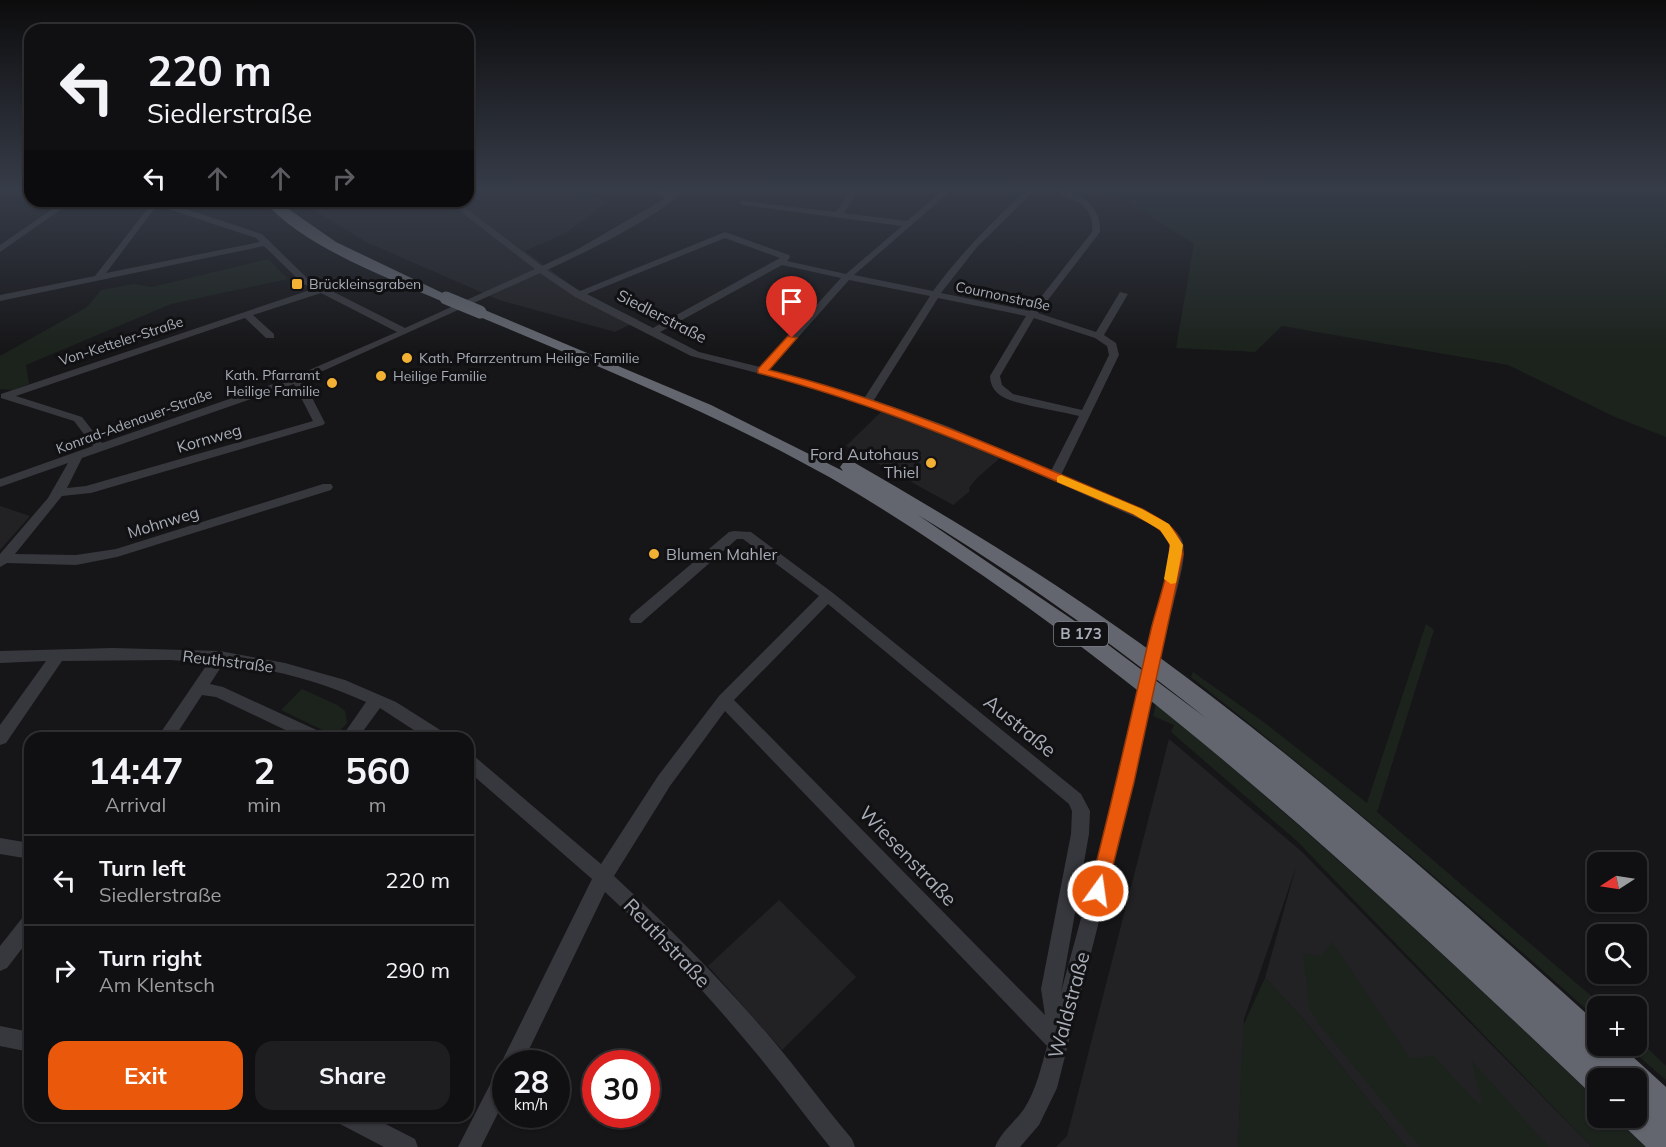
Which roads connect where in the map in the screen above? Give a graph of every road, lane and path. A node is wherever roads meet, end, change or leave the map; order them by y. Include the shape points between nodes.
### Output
1 (124, 243) edge
2 (266, 243) joint
3 (330, 243) edge
4 (349, 243) edge
5 (506, 243) edge
6 (596, 243) edge
7 (707, 243) edge
8 (743, 243) edge
9 (887, 243) edge
10 (977, 243) edge
11 (1089, 243) edge
12 (784, 260) junction
13 (542, 270) junction
14 (99, 276) junction
15 (847, 277) junction
16 (319, 290) junction
17 (1123, 294) dead end
18 (578, 295) junction
19 (452, 296) junction
20 (935, 296) junction
21 (0, 298) edge
22 (486, 310) junction
23 (246, 314) junction
24 (1032, 314) junction
25 (405, 332) junction
26 (655, 332) junction
27 (270, 336) dead end
28 (1099, 336) junction
29 (762, 371) junction
30 (297, 379) junction
31 (3, 396) edge
32 (868, 401) junction
33 (1086, 414) junction
34 (101, 449) junction
35 (75, 459) junction
36 (1055, 476) junction
37 (0, 483) edge
38 (327, 487) dead end
39 (60, 492) junction
40 (1173, 536) joint
41 (2, 560) edge
42 (828, 596) junction
43 (636, 619) dead end
44 (58, 655) junction
45 (0, 657) edge
46 (220, 657) junction
47 (198, 689) junction
48 (377, 700) junction
49 (724, 700) junction
50 (169, 732) edge
51 (304, 732) edge
52 (353, 732) edge
53 (429, 732) edge
54 (0, 738) edge
55 (474, 766) edge
56 (0, 846) edge
57 (24, 850) edge
58 (603, 877) junction
59 (24, 931) edge
60 (0, 961) edge
61 (1587, 1035) edge
62 (0, 1036) edge
63 (24, 1041) edge
64 (1059, 1044) junction
65 (518, 1050) edge
66 (1610, 1056) edge
67 (1624, 1068) edge
68 (1587, 1069) edge
69 (1647, 1090) edge
70 (492, 1102) edge
71 (1666, 1108) edge
72 (359, 1122) edge
73 (1647, 1126) edge
74 (1666, 1144) edge
75 (407, 1147) edge
76 (469, 1147) edge
77 (843, 1147) edge
78 (1006, 1147) edge

1 - 14 street
2 - 14 street
2 - 16 street via 298,276
3 - 19 highway, B 173
4 - 19 highway, B 173
5 - 13 street, Siedlerstraße
6 - 13 street, Konrad-Adenauer-Straße
7 - 18 street, Cournonstraße
8 - 12 street, Cournonstraße
9 - 15 street
10 - 20 street
11 - 24 street
12 - 15 street, Cournonstraße
12 - 26 street
13 - 18 street, Siedlerstraße
13 - 25 street, Konrad-Adenauer-Straße
14 - 21 street
15 - 20 street, Cournonstraße
15 - 29 street
16 - 23 street, Von-Ketteler-Straße
16 - 25 street
17 - 28 street
18 - 26 street, Siedlerstraße
19 - 22 highway, B 173, bridge
20 - 24 street, Cournonstraße
20 - 32 street
22 - 61 highway, B 173 via 673,380 787,434 915,505 1011,566 1162,672 1306,787 1487,941
22 - 68 highway, B 173 via 777,443 909,518 1039,604 1147,682 1298,805
23 - 27 street
23 - 31 street, Von-Ketteler-Straße
24 - 28 street, Cournonstraße
24 - 33 street via 995,376 998,389 1009,396
25 - 30 street, Konrad-Adenauer-Straße
26 - 29 street, Siedlerstraße via 695,354
28 - 33 street via 1112,345 1114,355
29 - 32 street, Siedlerstraße
30 - 34 street, Konrad-Adenauer-Straße
30 - 39 street, Kornweg via 319,423 87,490
31 - 34 street via 78,419
32 - 36 street, Siedlerstraße
33 - 36 street
34 - 35 street, Konrad-Adenauer-Straße
35 - 37 street, Konrad-Adenauer-Straße
35 - 39 street
36 - 40 street, Siedlerstraße via 1149,517
38 - 41 street, Mohnweg via 117,553 76,560
39 - 41 street
40 - 64 street, Waldstraße, bridge via 1176,554 1126,782
42 - 43 street, Austraße via 742,534 734,535
42 - 49 street
42 - 64 street, Austraße via 1075,799 1081,812 1080,834 1051,988
44 - 45 street, Reuthstraße
44 - 46 street, Reuthstraße
44 - 54 street
46 - 47 street
46 - 48 street, Reuthstraße via 310,674
47 - 50 street
47 - 51 street via 218,691
48 - 52 street
48 - 53 street, Reuthstraße
49 - 58 street via 663,781
49 - 64 street, Wiesenstraße
55 - 58 street, Reuthstraße
56 - 57 street
58 - 65 street
58 - 77 street, Reuthstraße via 762,1043
59 - 60 street
62 - 63 street
64 - 78 street, Waldstraße via 1046,1088 1031,1117
66 - 67 highway, B 173
69 - 71 highway, B 173
70 - 76 street
72 - 75 street
73 - 74 highway

